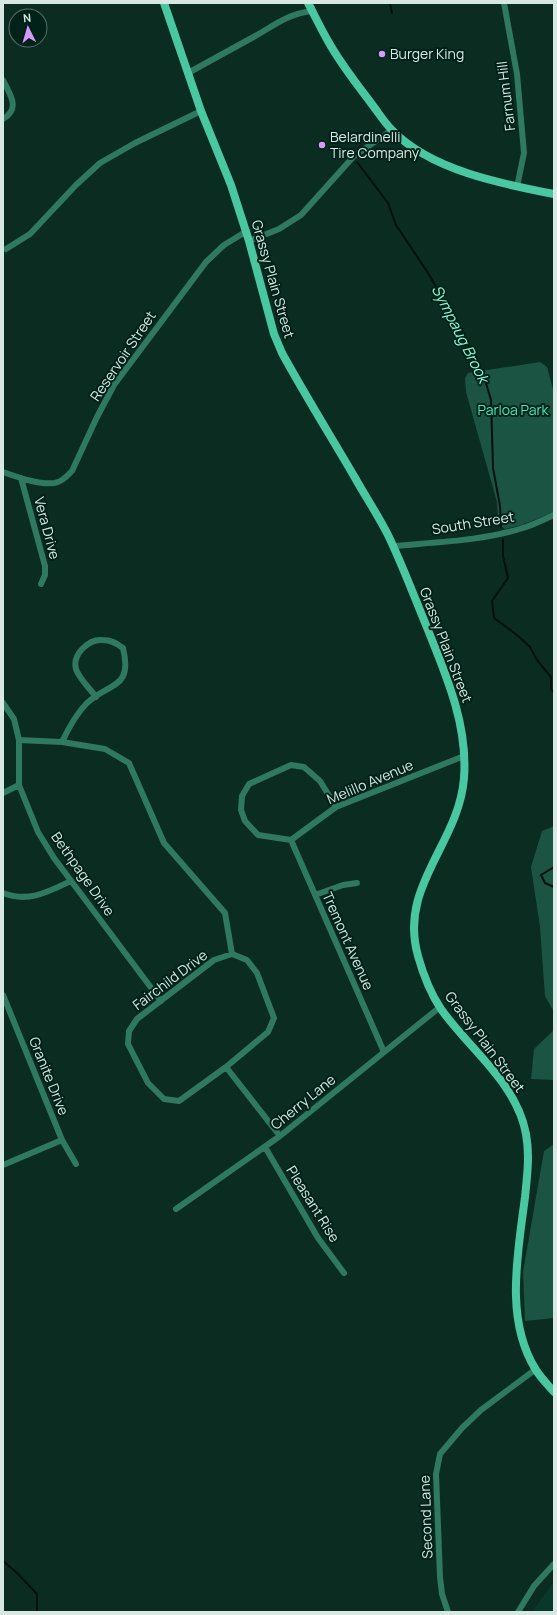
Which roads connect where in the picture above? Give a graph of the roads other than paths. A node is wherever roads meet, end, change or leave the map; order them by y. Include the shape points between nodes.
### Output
1 (164, 3) edge
2 (504, 3) edge
3 (310, 6) edge
4 (188, 73) junction
5 (3, 80) edge
6 (201, 112) junction
7 (3, 119) edge
8 (392, 130) junction
9 (518, 187) junction
10 (554, 194) edge
11 (246, 231) junction
12 (250, 241) junction
13 (6, 249) dead end
14 (3, 472) edge
15 (21, 478) junction
16 (554, 515) edge
17 (393, 546) junction
18 (41, 584) dead end
19 (96, 697) junction
20 (3, 703) edge
21 (19, 740) junction
22 (62, 742) junction
23 (464, 756) junction
24 (19, 784) junction
25 (3, 793) edge
26 (336, 807) junction
27 (291, 840) junction
28 (70, 881) junction
29 (357, 883) dead end
30 (3, 893) edge
31 (315, 895) junction
32 (232, 954) junction
33 (3, 995) edge
34 (161, 1001) junction
35 (440, 1008) junction
36 (384, 1052) junction
37 (226, 1067) junction
38 (280, 1136) junction
39 (62, 1140) junction
40 (265, 1147) junction
41 (76, 1164) dead end
42 (3, 1165) edge
43 (176, 1210) dead end
44 (344, 1273) dead end
45 (536, 1369) junction
46 (554, 1392) edge
47 (554, 1564) edge
48 (448, 1612) edge
49 (518, 1612) edge

1 - 4 main road, Grassy Plain Street
2 - 9 street, Farnum Hill via 517,74 524,153
3 - 4 street
3 - 8 main road via 349,74
4 - 6 main road, Grassy Plain Street
5 - 7 street via 14,106
6 - 11 main road, Grassy Plain Street via 231,185
6 - 13 street via 135,143 100,163 30,234
8 - 9 main road via 423,153 442,162
8 - 12 street via 354,156 301,215 279,230
9 - 10 main road
11 - 12 main road, Grassy Plain Street
11 - 15 street, Reservoir Street via 224,245 206,262 118,380 97,417 72,471 66,478 47,484
12 - 17 main road, Grassy Plain Street via 270,319 282,353
14 - 15 street, Reservoir Street
15 - 18 street, Vera Drive via 45,566
16 - 17 street, South Street via 526,527 476,538
17 - 23 main road, Grassy Plain Street via 450,687 459,715
19 - 19 street via 120,682 124,672 126,660 123,648 114,641 101,640 86,645 76,661 76,669
19 - 22 street via 88,702 71,723
20 - 21 street, Bethpage Drive via 14,719
21 - 22 street
21 - 24 street, Bethpage Drive
22 - 32 street via 104,749 129,763 164,843 225,913
23 - 26 street, Melillo Avenue
23 - 35 main road, Grassy Plain Street via 464,779 459,803 451,826 423,882 416,906 414,929 417,954
24 - 25 street
24 - 28 street, Bethpage Drive via 38,832
26 - 27 street, Melillo Avenue
26 - 27 street via 320,781 304,767 291,765 249,784 242,796 241,810 245,821 258,836
27 - 31 street, Tremont Avenue
28 - 30 street via 36,896 17,898
28 - 34 street, Bethpage Drive
29 - 31 street via 343,884
31 - 36 street, Tremont Avenue
32 - 34 street, Fairchild Drive via 214,960
32 - 37 street, Fairchild Drive via 247,960 257,973 274,1018 268,1032
33 - 39 street, Granite Drive
34 - 37 street, Fairchild Drive via 137,1019 129,1031 128,1044 148,1083 164,1099 179,1101
35 - 36 street, Cherry Lane
35 - 45 main road, Grassy Plain Street via 510,1092 521,1114 527,1142 527,1176 516,1294 519,1323
36 - 38 street, Cherry Lane
37 - 38 street
38 - 40 street, Cherry Lane
39 - 41 street, Granite Drive
39 - 42 street
40 - 43 street, Cherry Lane
40 - 44 street, Pleasant Rise via 318,1238
45 - 46 main road, Grassy Plain Street
45 - 48 street, Second Lane via 481,1410 440,1454 436,1474 440,1577
47 - 49 street via 534,1586

